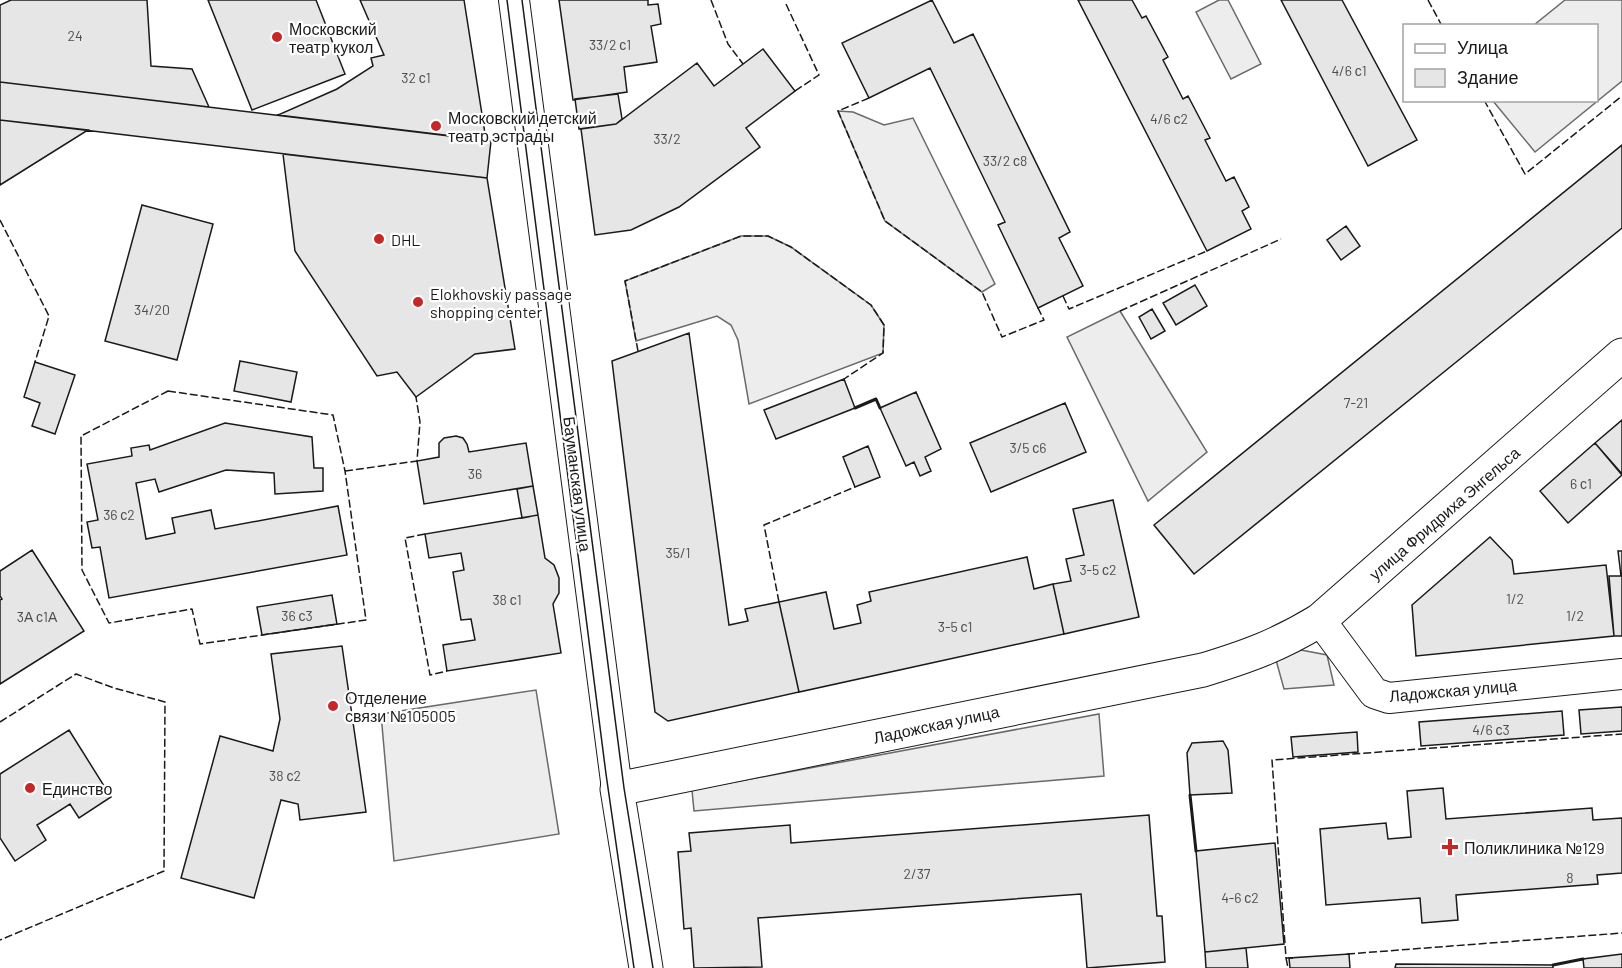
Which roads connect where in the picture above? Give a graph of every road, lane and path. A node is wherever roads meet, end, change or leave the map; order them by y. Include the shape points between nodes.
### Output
1 (514, 0) edge
2 (1622, 355) edge
3 (1320, 620) junction
4 (1255, 654) joint
5 (1622, 674) edge
6 (617, 789) junction
7 (645, 968) edge

1 - 6 street, Бауманская улица
2 - 3 street, улица Фридриха Энгельса
3 - 4 street, улица Фридриха Энгельса
3 - 5 street, Ладожская улица via 1374,693 1389,698
4 - 6 street, Ладожская улица via 1203,670
6 - 7 street, Бауманская улица

